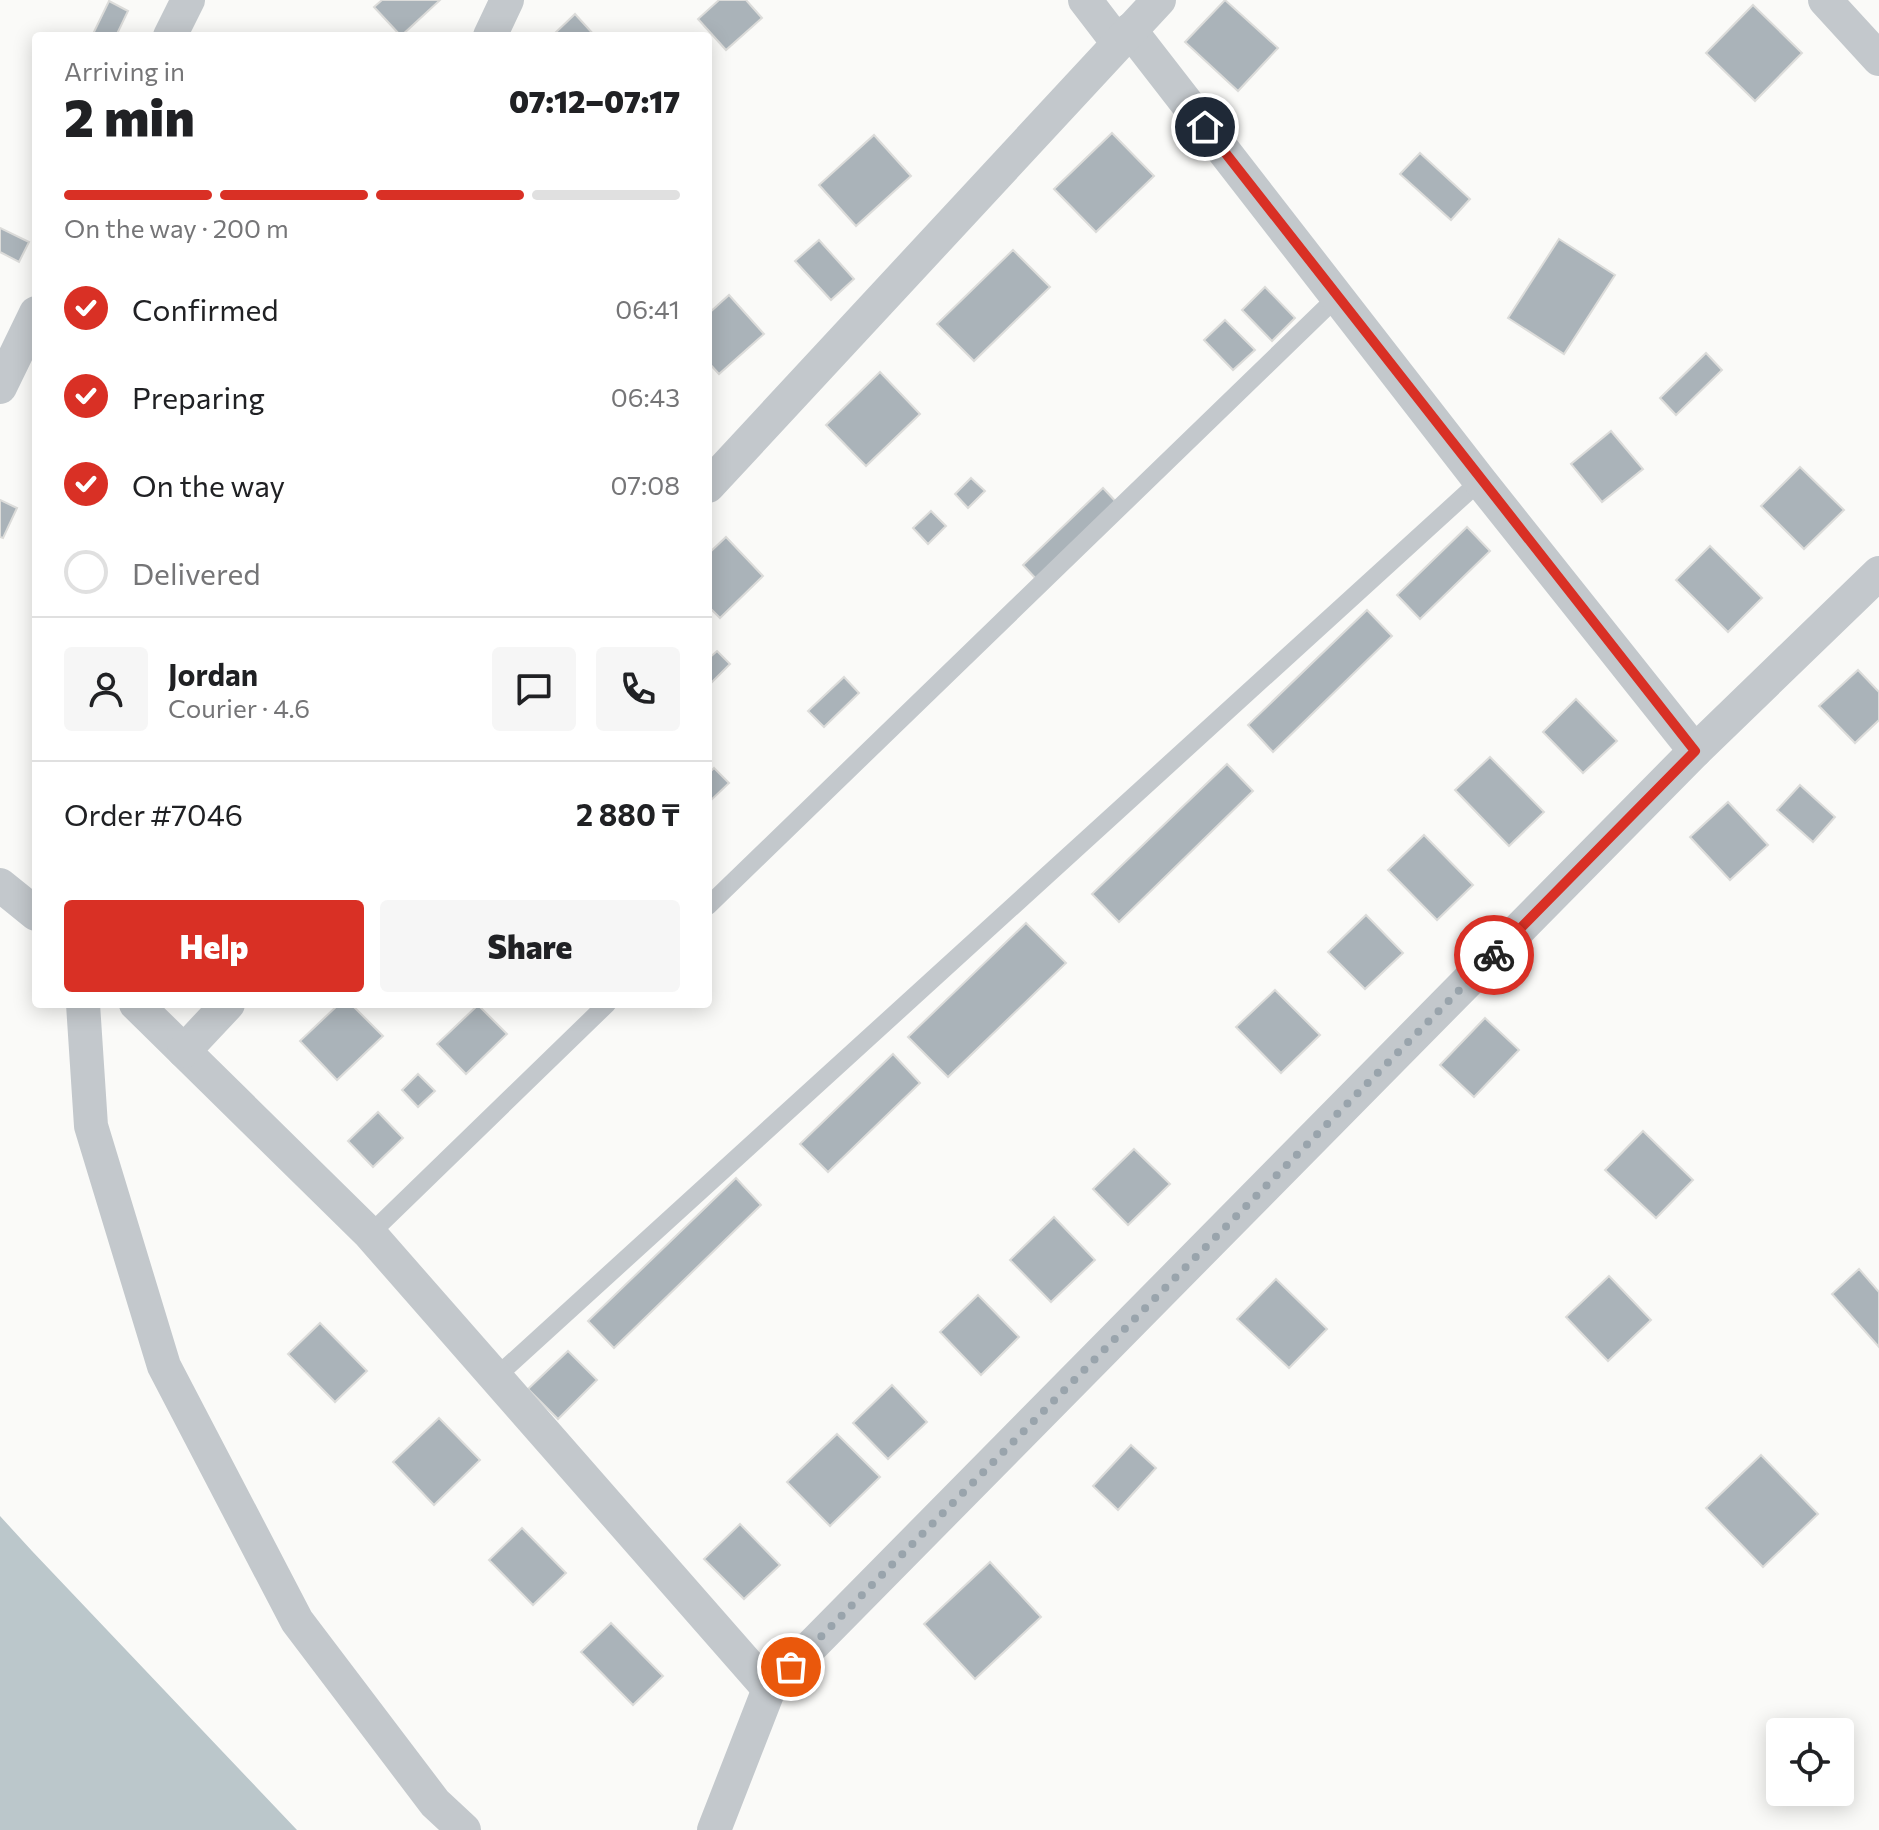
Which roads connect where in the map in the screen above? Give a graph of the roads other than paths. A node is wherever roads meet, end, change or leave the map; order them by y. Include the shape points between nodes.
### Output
1 (188, 0) edge
2 (507, 0) edge
3 (1085, 0) edge
4 (1159, 0) edge
5 (1825, 0) edge
6 (172, 32) edge
7 (492, 32) edge
8 (1124, 36) junction
9 (1879, 59) edge
10 (1337, 297) junction
11 (32, 321) edge
12 (0, 387) edge
13 (1480, 481) junction
14 (712, 482) edge
15 (1879, 573) edge
16 (1695, 751) junction
17 (0, 885) edge
18 (712, 902) edge
19 (32, 911) edge
20 (83, 1008) edge
21 (140, 1008) edge
22 (224, 1008) edge
23 (603, 1008) edge
24 (184, 1051) junction
25 (370, 1234) junction
26 (496, 1377) junction
27 (769, 1689) junction
28 (464, 1830) edge
29 (714, 1830) edge

1 - 6 street
2 - 7 street
3 - 8 street
4 - 8 street
5 - 9 street
8 - 10 street
8 - 14 street
10 - 13 street
10 - 18 lane
11 - 12 street
13 - 16 street
13 - 26 lane
15 - 16 street
16 - 27 street
17 - 19 street
20 - 28 street via 91,1126 164,1366 297,1621 435,1803
21 - 24 street
22 - 24 street
23 - 25 lane
24 - 25 street
25 - 26 street
26 - 27 street
27 - 29 street

